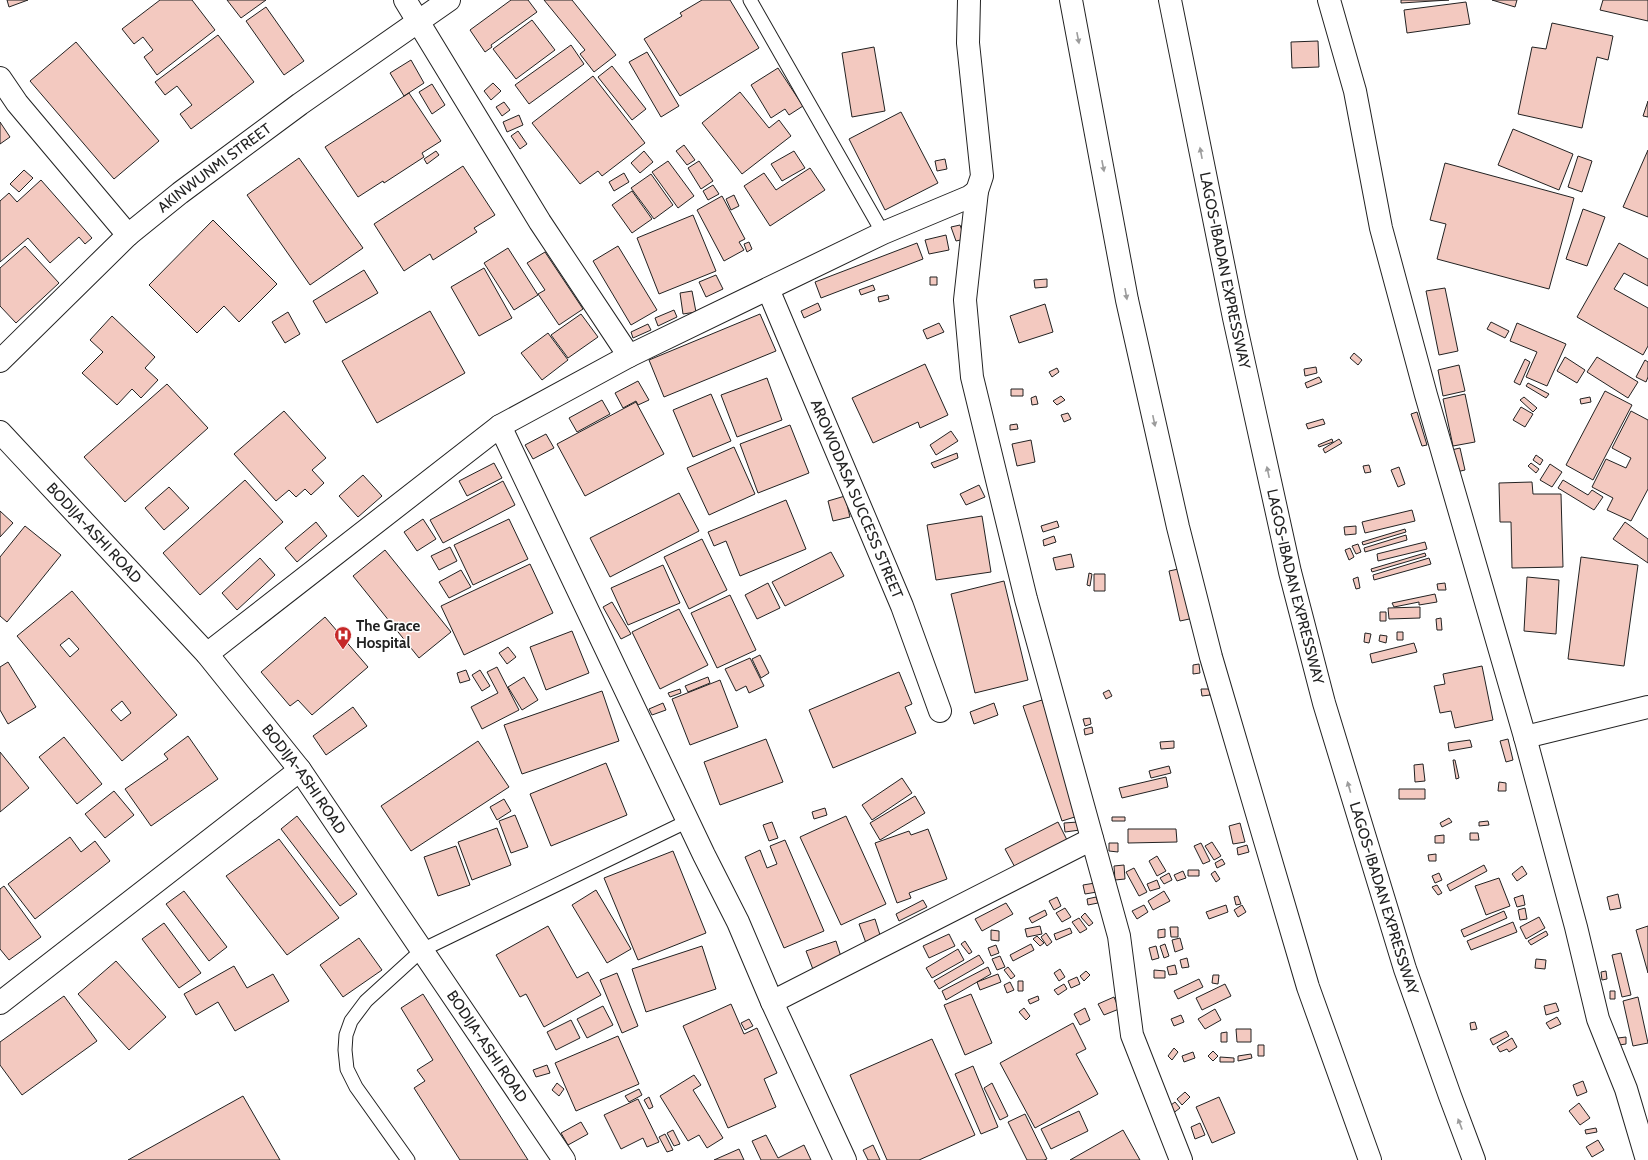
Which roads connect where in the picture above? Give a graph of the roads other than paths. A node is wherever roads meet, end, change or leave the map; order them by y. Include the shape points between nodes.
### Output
1 (405, 0) edge
2 (449, 0) edge
3 (750, 0) edge
4 (969, 0) edge
5 (1071, 0) edge
6 (1170, 0) edge
7 (1329, 0) edge
8 (419, 22) junction
9 (0, 78) edge
10 (977, 191) junction
11 (883, 233) junction
12 (128, 235) junction
13 (768, 289) junction
14 (629, 356) junction
15 (0, 361) edge
16 (500, 426) junction
17 (0, 432) edge
18 (207, 654) junction
19 (1648, 706) edge
20 (940, 711) dead end
21 (1526, 737) junction
22 (300, 770) junction
23 (688, 821) junction
24 (1092, 839) junction
25 (422, 950) junction
26 (772, 1002) junction
27 (0, 1003) edge
28 (408, 1160) edge
29 (564, 1160) edge
30 (845, 1160) edge
31 (1181, 1160) edge
32 (1370, 1160) edge
33 (1474, 1160) edge
34 (1647, 1160) edge

1 - 8 main road
2 - 8 main road, AKINWUNMI STREET
3 - 11 lane
4 - 10 main road via 968,43 982,176
5 -> 32 main road via 1127,300 1178,527 1211,657 1308,987
33 -> 6 main road, LAGOS-IBADAN EXPRESSWAY via 1406,969 1324,703 1290,572 1246,372
7 - 21 main road via 1355,91 1381,228 1426,395
8 - 12 main road, AKINWUNMI STREET via 300,104
8 - 14 main road via 540,222
9 - 12 main road via 16,102
10 - 11 main road via 969,197
10 - 24 main road via 964,300 972,377 1026,599
11 - 13 main road
12 - 15 main road, AKINWUNMI STREET
13 - 14 main road
13 - 20 main road, AROWODASA SUCCESS STREET via 902,606
14 - 16 main road
16 - 18 main road
16 - 23 main road
17 - 18 main road, BODIJA-ASHI ROAD
18 - 22 main road, BODIJA-ASHI ROAD
19 - 21 main road
21 - 34 main road via 1598,1019 1626,1089
22 - 25 main road, BODIJA-ASHI ROAD
22 - 27 main road
23 - 25 lane
23 - 26 main road via 738,922
24 - 26 main road
24 - 31 main road via 1119,936 1132,1035
25 - 28 lane via 366,1000 351,1021 346,1035 347,1069
25 - 29 main road, BODIJA-ASHI ROAD
26 - 30 main road

